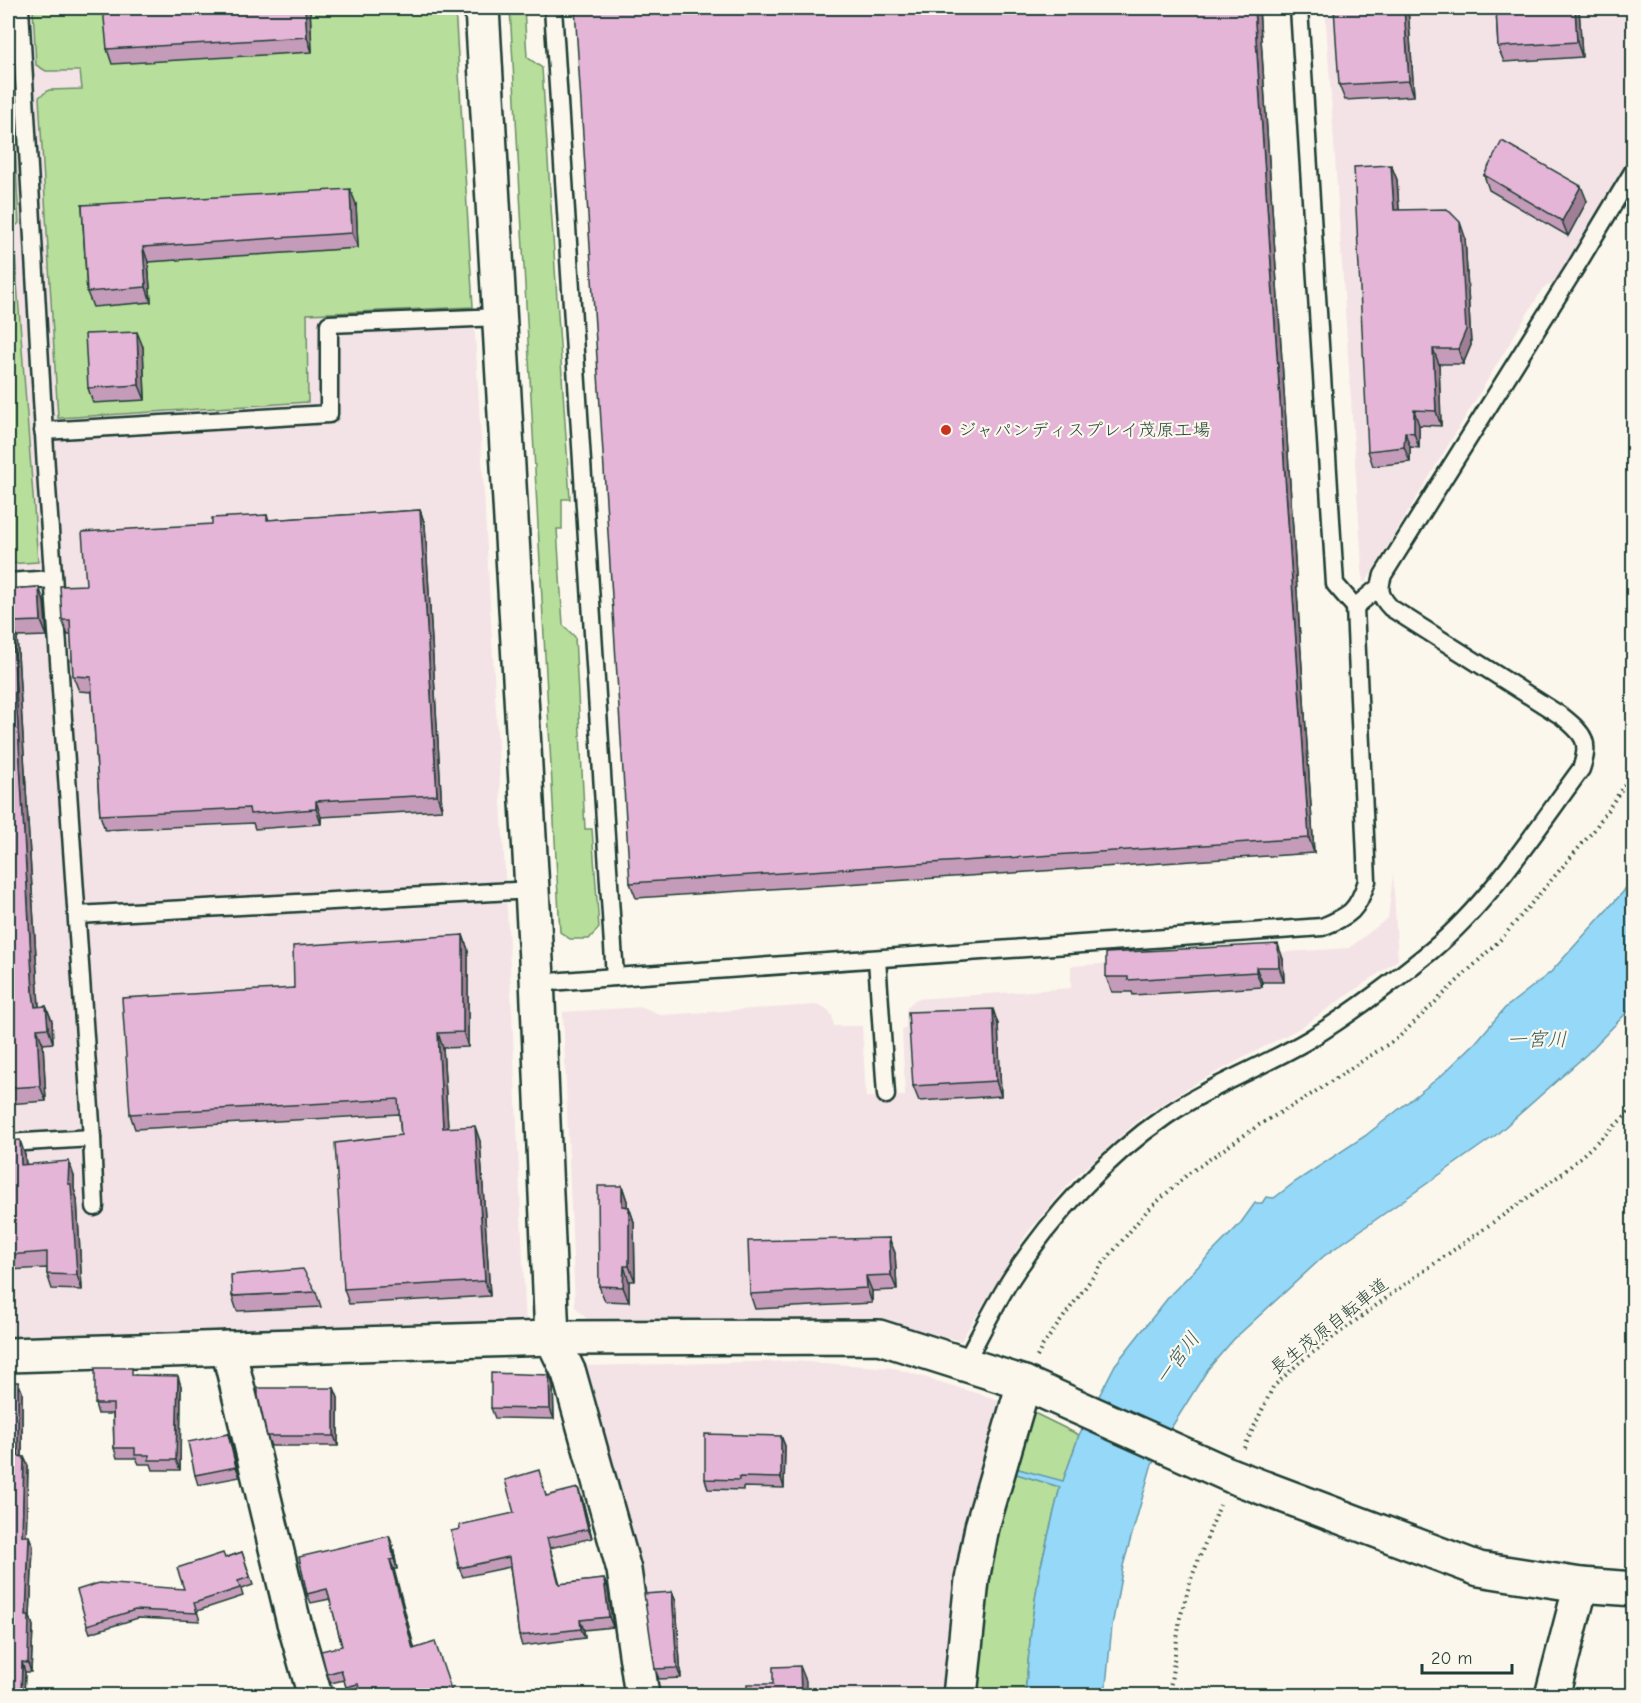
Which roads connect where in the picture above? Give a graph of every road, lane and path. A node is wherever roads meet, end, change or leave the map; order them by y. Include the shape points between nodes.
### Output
1 (20, 8) edge
2 (482, 8) edge
3 (553, 8) edge
4 (1299, 8) edge
5 (1634, 170) edge
6 (500, 317) junction
7 (43, 431) junction
8 (53, 579) junction
9 (8, 582) edge
10 (1379, 587) junction
11 (1355, 608) junction
12 (1634, 771) edge
13 (532, 890) junction
14 (77, 915) junction
15 (877, 958) junction
16 (615, 977) junction
17 (537, 983) junction
18 (886, 1095) dead end
19 (1634, 1108) edge
20 (93, 1138) junction
21 (8, 1143) edge
22 (94, 1207) dead end
23 (552, 1338) junction
24 (228, 1348) junction
25 (8, 1355) edge
26 (965, 1363) junction
27 (1028, 1385) junction
28 (1232, 1476) junction
29 (1581, 1585) junction
30 (1634, 1589) edge
31 (315, 1695) edge
32 (642, 1695) edge
33 (960, 1695) edge
34 (1169, 1695) edge
35 (1552, 1695) edge

1 - 7 lane
2 - 6 street
3 - 16 lane
4 - 11 lane via 1335,584
5 - 10 lane
6 - 7 lane via 329,324 329,414
6 - 13 street
7 - 8 lane
8 - 9 lane
8 - 14 lane
10 - 11 lane
10 - 26 lane via 1391,608 1577,728 1586,742 1581,769 1521,851 1433,949 1372,997 1310,1038 1167,1116 1119,1152 1045,1232 1011,1280
11 - 15 lane via 1367,881 1360,900 1345,918 1322,927
12 - 27 path via 1594,830 1502,938 1399,1036 1188,1174 1146,1212 1043,1345
13 - 14 lane
13 - 17 street
14 - 20 lane
15 - 16 lane
15 - 18 lane
16 - 17 lane
17 - 23 street
19 - 28 path, 長生茂原自転車道 via 1563,1173 1300,1362 1273,1387
20 - 21 lane
20 - 22 lane
23 - 24 street
23 - 26 street via 879,1337
23 - 32 street via 569,1373 624,1570
24 - 25 street
24 - 31 street
26 - 27 street
27 - 28 street
27 - 33 street via 982,1527 972,1580
28 - 29 street via 1479,1569
28 - 34 path, 長生茂原自転車道 via 1191,1579 1180,1618
29 - 30 street
29 - 35 street

